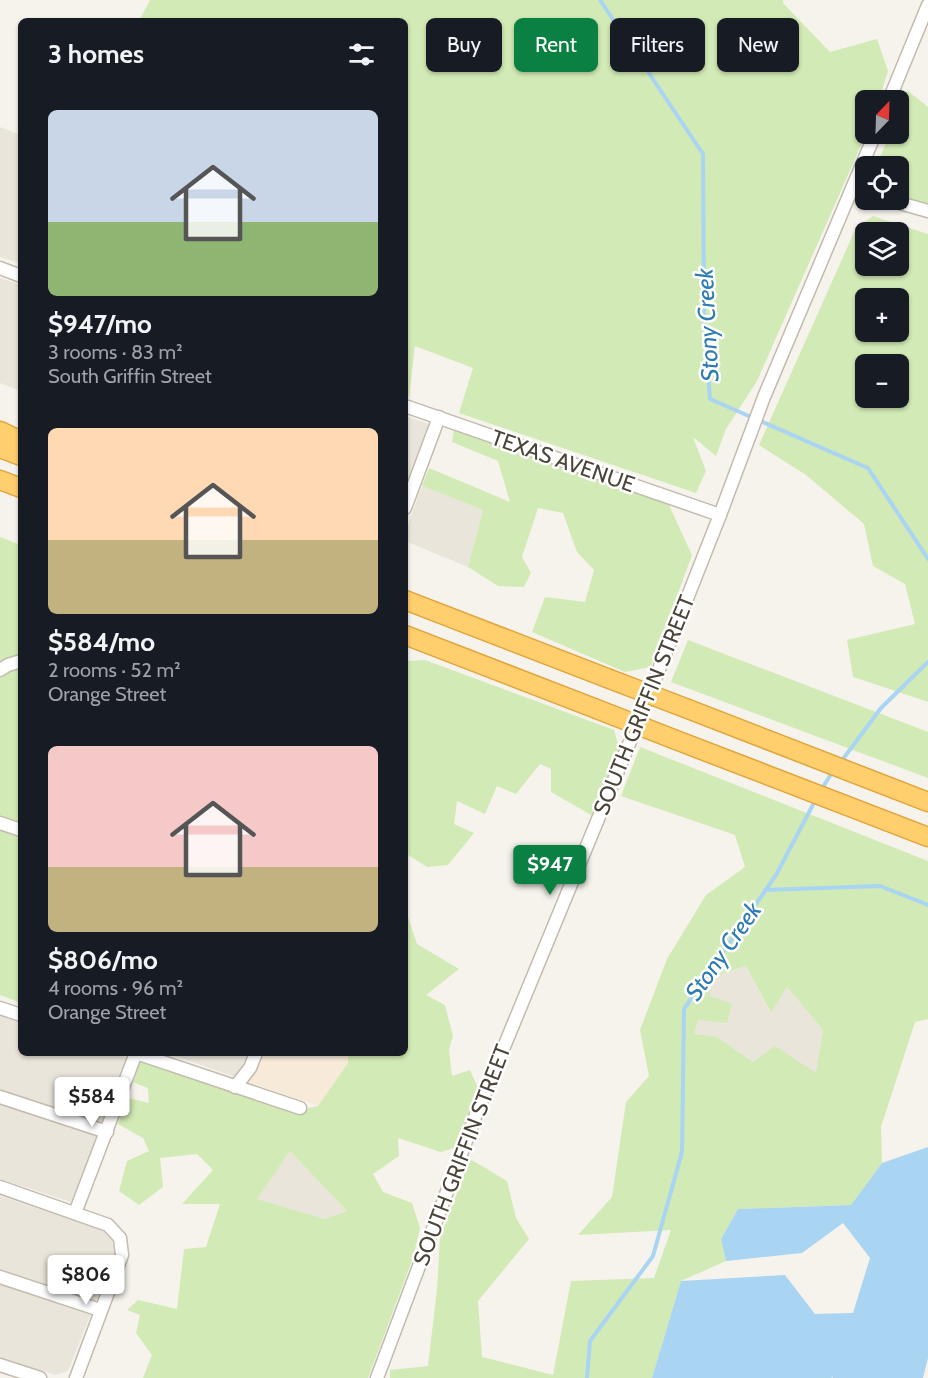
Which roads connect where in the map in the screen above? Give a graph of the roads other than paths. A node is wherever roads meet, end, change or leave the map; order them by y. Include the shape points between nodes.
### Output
1 (928, 5) edge
2 (893, 90) edge
3 (871, 144) edge
4 (852, 189) junction
5 (855, 190) edge
6 (909, 206) edge
7 (928, 211) edge
8 (0, 268) edge
9 (18, 275) edge
10 (408, 407) edge
11 (439, 417) junction
12 (0, 431) edge
13 (18, 440) edge
14 (0, 448) edge
15 (18, 455) edge
16 (0, 480) edge
17 (18, 487) edge
18 (408, 499) edge
19 (720, 515) junction
20 (408, 601) edge
21 (408, 636) edge
22 (18, 662) edge
23 (0, 670) edge
24 (920, 799) edge
25 (0, 823) edge
26 (18, 829) edge
27 (928, 837) edge
28 (0, 1008) edge
29 (18, 1014) edge
30 (135, 1056) edge
31 (145, 1056) edge
32 (255, 1056) edge
33 (235, 1087) junction
34 (0, 1096) edge
35 (300, 1107) dead end
36 (106, 1132) junction
37 (0, 1187) edge
38 (75, 1213) junction
39 (0, 1277) edge
40 (100, 1310) junction
41 (0, 1365) edge
42 (40, 1378) edge
43 (76, 1378) edge
44 (377, 1378) edge

1 - 2 street
3 - 4 street, SOUTH GRIFFIN STREET
4 - 5 street
4 - 19 street, SOUTH GRIFFIN STREET via 758,412
6 - 7 street
8 - 9 street
10 - 11 street, TEXAS AVENUE
11 - 18 street
11 - 19 street, TEXAS AVENUE
12 - 13 highway
14 - 15 highway
16 - 17 highway
19 - 44 street, SOUTH GRIFFIN STREET via 475,1117
20 - 24 highway, bridge
21 - 27 highway, bridge
22 - 23 street
25 - 26 street
28 - 29 street
30 - 36 street
31 - 33 street
32 - 33 street
33 - 35 street
34 - 36 street
36 - 38 street
37 - 38 street
38 - 40 street via 108,1225 120,1238 122,1255
39 - 40 street
40 - 43 street
41 - 42 street

